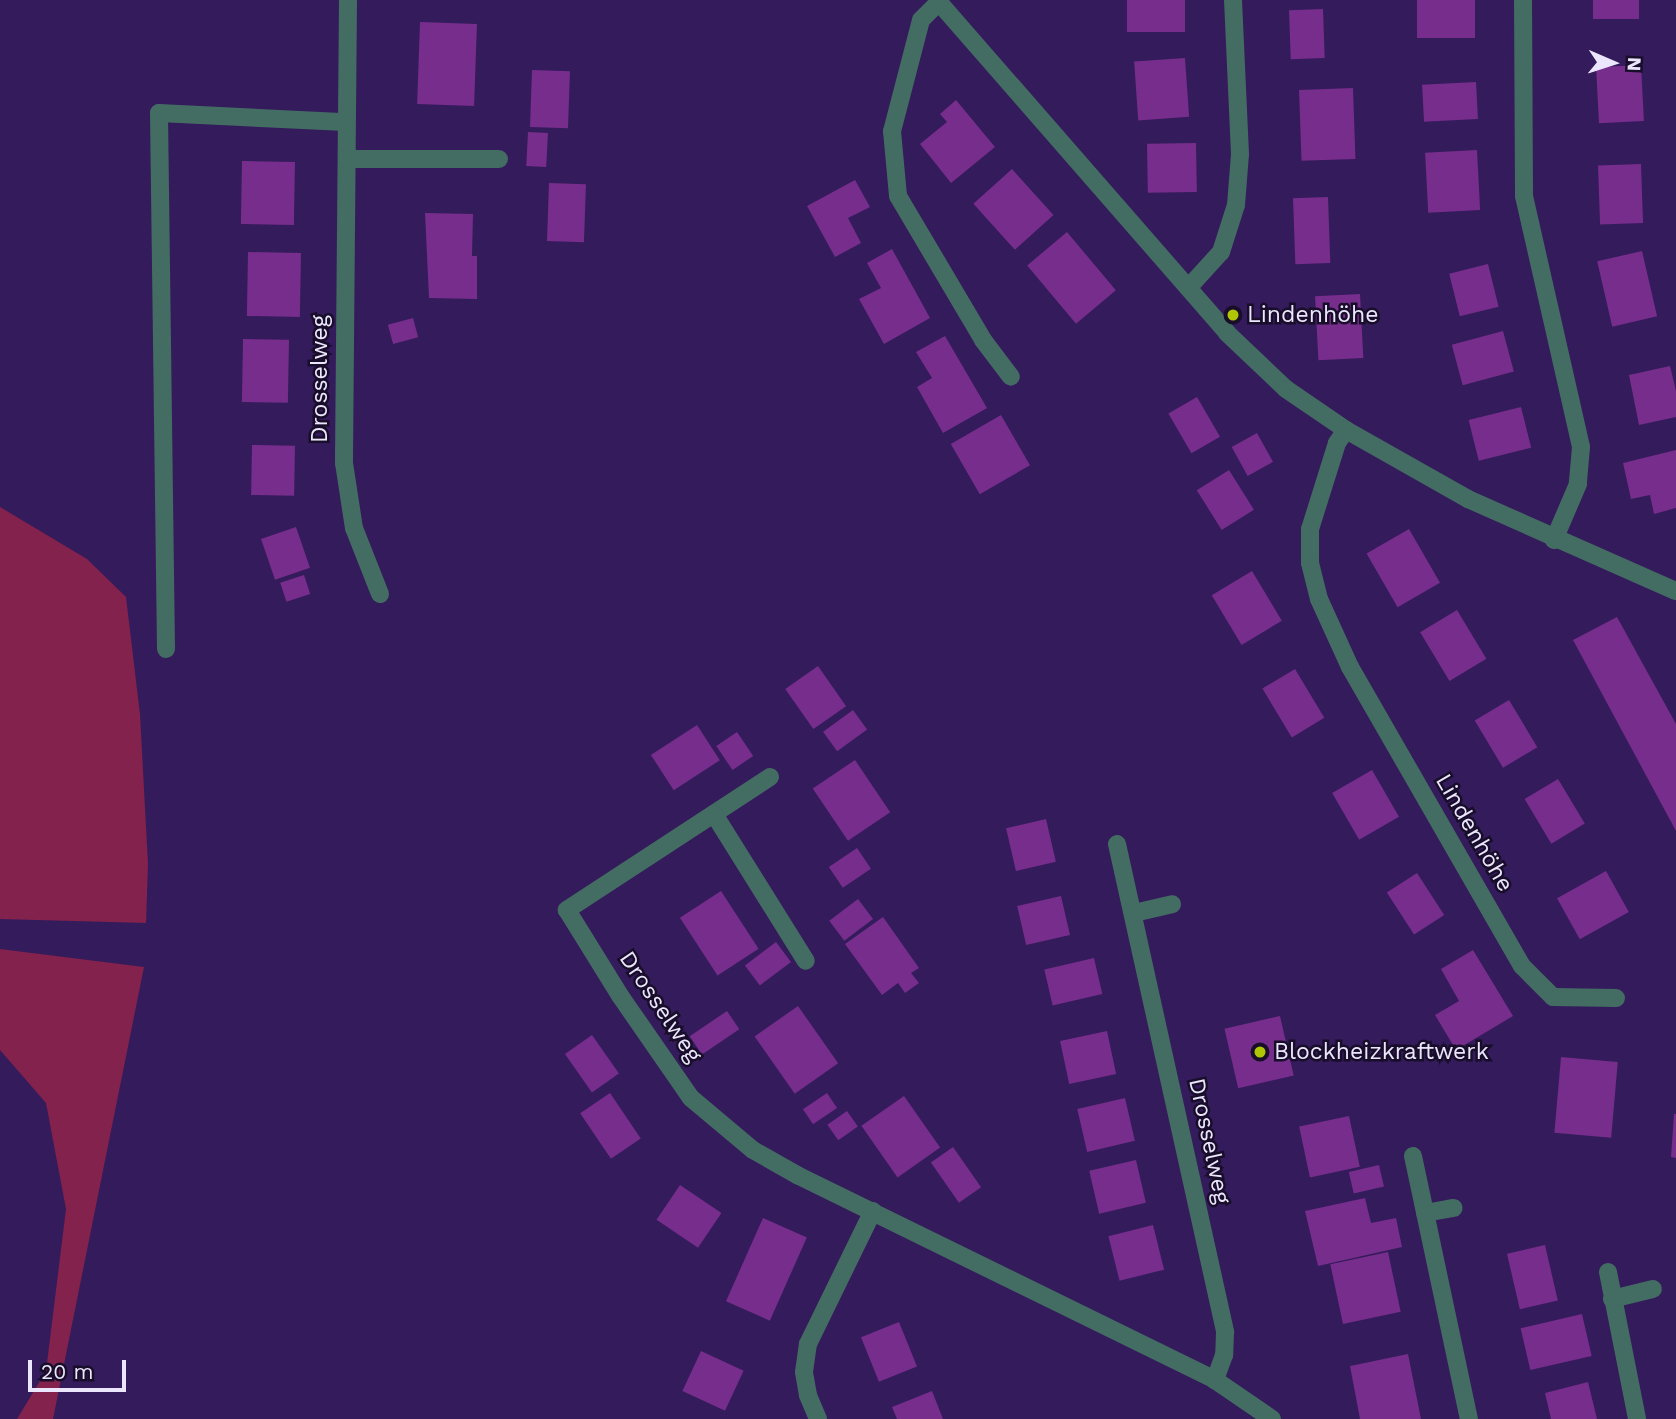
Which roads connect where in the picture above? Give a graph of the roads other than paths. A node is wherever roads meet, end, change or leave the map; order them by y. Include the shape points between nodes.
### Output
1 (348, 0) edge
2 (1233, 0) edge
3 (1523, 0) edge
4 (938, 1) edge
5 (346, 122) junction
6 (346, 159) junction
7 (499, 159) dead end
8 (1189, 287) junction
9 (1011, 377) dead end
10 (1346, 430) junction
11 (1554, 540) junction
12 (1676, 591) edge
13 (380, 594) dead end
14 (166, 649) dead end
15 (771, 777) dead end
16 (714, 814) junction
17 (1117, 844) dead end
18 (1172, 904) dead end
19 (1134, 913) junction
20 (806, 961) dead end
21 (1616, 998) dead end
22 (1413, 1156) dead end
23 (1454, 1208) dead end
24 (873, 1211) junction
25 (1424, 1213) junction
26 (1608, 1272) dead end
27 (1653, 1290) dead end
28 (1612, 1298) junction
29 (1215, 1380) junction
30 (818, 1419) edge
31 (1272, 1419) edge
32 (1469, 1419) edge
33 (1637, 1419) edge

1 - 5 street, Drosselweg
2 - 8 street via 1241,154 1236,205 1221,252
3 - 11 street via 1524,196 1581,447 1578,484
4 - 8 street
4 - 9 street via 921,20 892,131 898,196 982,340
5 - 6 street, Drosselweg
5 - 14 street via 159,113
6 - 7 street
6 - 13 street, Drosselweg via 344,463 354,528
8 - 10 street via 1227,333 1276,379
10 - 11 street via 1468,499
10 - 21 street, Lindenhöhe via 1337,443 1310,529 1310,563 1318,599 1350,667 1522,966 1553,997
11 - 12 street
15 - 16 street, Drosselweg
16 - 20 street
16 - 24 street, Drosselweg via 567,910 691,1098 752,1150
17 - 19 street, Drosselweg
18 - 19 street
19 - 29 street, Drosselweg via 1225,1332 1224,1356
22 - 25 street
23 - 25 street
24 - 29 street, Drosselweg
24 - 30 street via 808,1344 804,1372
25 - 32 street
26 - 28 street
27 - 28 street
28 - 33 street
29 - 31 street, Drosselweg

